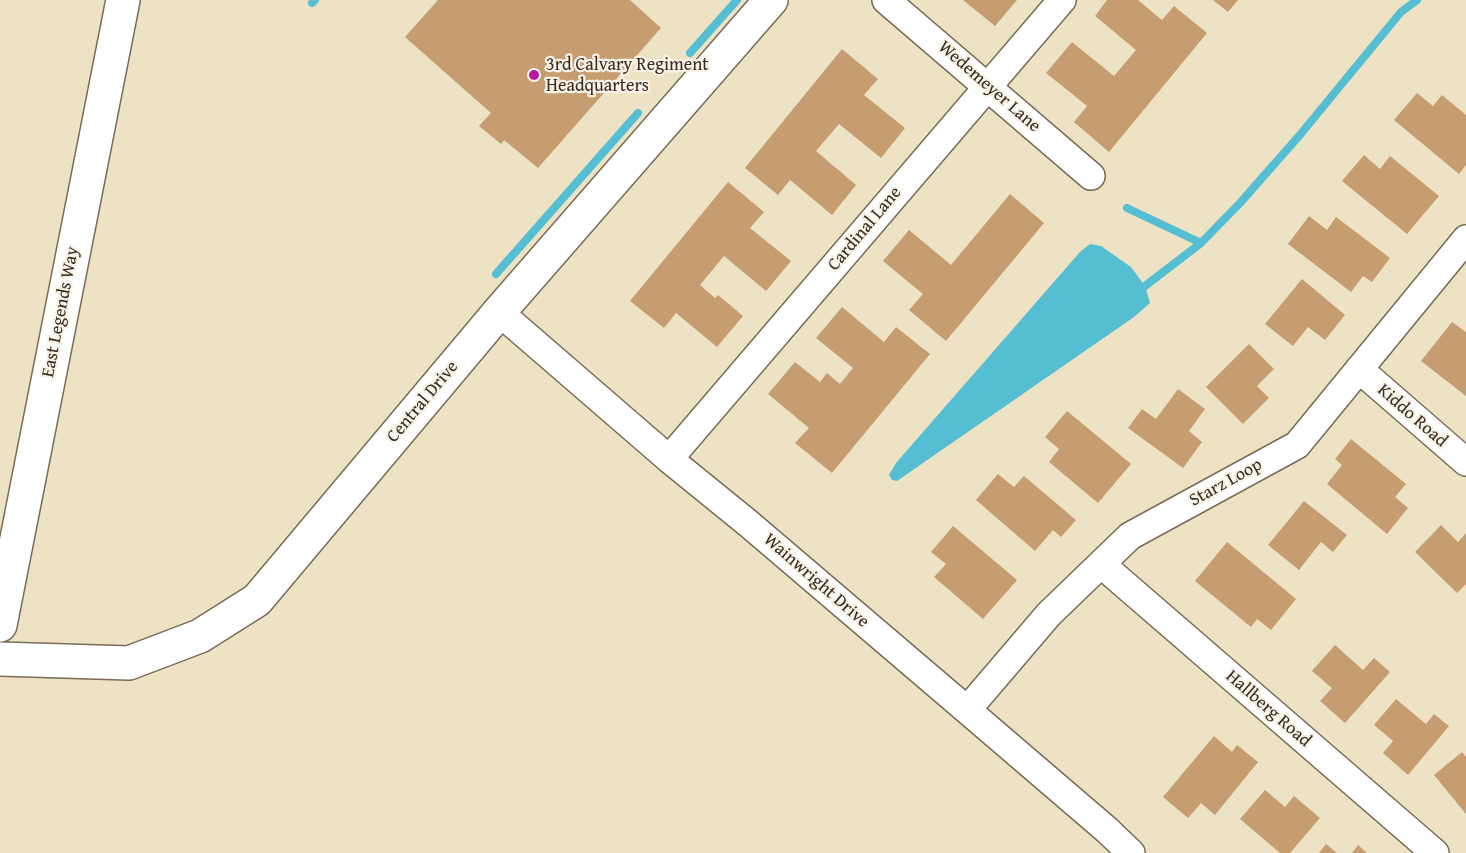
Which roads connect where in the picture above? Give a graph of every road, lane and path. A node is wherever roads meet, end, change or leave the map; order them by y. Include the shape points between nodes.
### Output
1 (123, 0) edge
2 (771, 0) edge
3 (886, 0) edge
4 (1062, 0) edge
5 (987, 85) junction
6 (1091, 176) dead end
7 (1466, 239) edge
8 (499, 312) junction
9 (1359, 369) junction
10 (669, 459) junction
11 (1466, 462) edge
12 (1101, 564) junction
13 (0, 625) edge
14 (0, 659) edge
15 (967, 710) junction
16 (1131, 853) edge
17 (1435, 853) edge

1 - 13 street, East Legends Way
2 - 8 street, Central Drive
3 - 5 street, Wedemeyer Lane
4 - 5 street, Cardinal Lane
5 - 6 street, Wedemeyer Lane
5 - 10 street, Cardinal Lane
7 - 9 street, Starz Loop
8 - 10 street, Wainwright Drive
8 - 14 street, Central Drive via 257,600 200,636 129,663
9 - 11 street, Kiddo Road
9 - 12 street, Starz Loop via 1296,445 1130,536
10 - 15 street, Wainwright Drive
12 - 15 street, Starz Loop via 1049,614
12 - 17 street, Hallberg Road
15 - 16 street, Wainwright Drive

